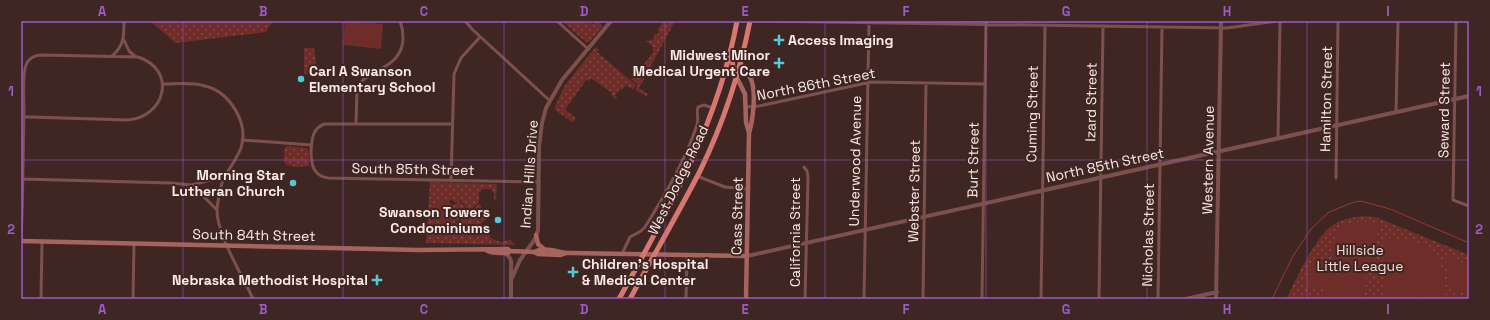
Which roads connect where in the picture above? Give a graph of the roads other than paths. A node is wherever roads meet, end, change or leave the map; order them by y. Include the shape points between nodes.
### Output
1 (124, 21) edge
2 (400, 21) edge
3 (465, 21) edge
4 (557, 21) edge
5 (612, 21) edge
6 (737, 21) edge
7 (750, 21) edge
8 (757, 21) edge
9 (1076, 21) edge
10 (1134, 21) edge
11 (1221, 21) edge
12 (1278, 21) edge
13 (1338, 21) edge
14 (1398, 21) edge
15 (1456, 21) edge
16 (869, 23) junction
17 (986, 23) edge
18 (1045, 26) junction
19 (1076, 26) junction
20 (1103, 26) junction
21 (1134, 26) junction
22 (1162, 27) junction
23 (1221, 28) junction
24 (480, 37) junction
25 (124, 40) junction
26 (731, 47) junction
27 (588, 49) junction
28 (112, 56) junction
29 (136, 57) junction
30 (740, 61) junction
31 (736, 76) junction
32 (868, 82) junction
33 (926, 83) junction
34 (163, 84) junction
35 (985, 84) junction
36 (1469, 96) edge
37 (1455, 99) junction
38 (549, 100) junction
39 (746, 107) junction
40 (753, 107) junction
41 (713, 108) junction
42 (1396, 112) junction
43 (22, 117) edge
44 (356, 123) junction
45 (452, 124) junction
46 (1337, 125) junction
47 (749, 133) junction
48 (1278, 138) junction
49 (242, 140) junction
50 (311, 146) junction
51 (1219, 151) junction
52 (1160, 164) junction
53 (804, 167) dead end
54 (225, 176) junction
55 (697, 176) junction
56 (1101, 177) junction
57 (1336, 178) dead end
58 (22, 180) junction
59 (451, 181) junction
60 (539, 182) junction
61 (192, 185) junction
62 (748, 189) junction
63 (1042, 190) junction
64 (983, 203) junction
65 (1469, 206) edge
66 (217, 210) junction
67 (924, 216) junction
68 (865, 230) junction
69 (536, 236) junction
70 (21, 241) edge
71 (42, 242) junction
72 (806, 243) junction
73 (134, 244) junction
74 (227, 246) junction
75 (486, 250) junction
76 (545, 250) junction
77 (513, 251) junction
78 (526, 251) junction
79 (534, 252) junction
80 (504, 253) junction
81 (566, 253) junction
82 (622, 254) junction
83 (644, 254) junction
84 (654, 254) junction
85 (687, 255) junction
86 (747, 256) junction
87 (512, 278) junction
88 (1216, 292) junction
89 (41, 299) edge
90 (133, 299) edge
91 (254, 299) edge
92 (511, 299) edge
93 (619, 299) edge
94 (630, 299) edge
95 (686, 299) edge
96 (746, 299) edge
97 (805, 299) edge
98 (864, 299) edge
99 (923, 299) edge
100 (982, 299) edge
101 (1041, 299) edge
102 (1099, 299) edge
103 (1158, 299) edge
104 (1186, 299) edge
105 (1216, 299) edge

1 - 25 street
2 - 44 street via 403,40 398,55 391,63 363,79 359,85
3 - 24 street
4 - 27 street
5 - 27 street, Indian Hills Drive
6 - 26 highway, West Dodge Road
7 - 30 highway, West Dodge Road
8 - 16 street
9 - 19 street
10 - 21 street
11 - 23 street, Western Avenue
12 - 23 street
12 - 48 street
13 - 46 street, Hamilton Street
14 - 42 street
15 - 37 street, Seward Street
16 - 17 street
16 - 32 street, Underwood Avenue
17 - 18 street
17 - 35 street, Burt Street
18 - 19 street
18 - 63 street, Cuming Street
19 - 20 street
20 - 21 street
20 - 56 street, Izard Street
21 - 22 street
22 - 23 street
22 - 52 street, Nicholas Street
23 - 51 street, Western Avenue
24 - 38 street
24 - 45 street via 461,58 456,68 453,78
25 - 28 street
25 - 29 street via 129,51
26 - 31 highway via 732,69
26 - 41 highway, West Dodge Road
27 - 38 street, Indian Hills Drive
28 - 29 street
28 - 43 street via 40,55 30,59 25,69
29 - 34 street via 147,61 155,68
30 - 31 highway, West Dodge Road
30 - 40 main road, Cass Street via 751,80
31 - 39 main road, Cass Street via 744,89
31 - 55 highway, West Dodge Road via 716,133
32 - 33 street, North 86th Street
32 - 40 street, North 86th Street
32 - 68 street, Underwood Avenue
33 - 35 street, North 86th Street
33 - 67 street, Webster Street
34 - 43 street via 155,108 136,119
34 - 49 street via 199,84 217,91 228,100 236,112
35 - 64 street, Burt Street
36 - 37 street, North 85th Street
37 - 42 street, North 85th Street
37 - 65 street, Seward Street via 1453,200
38 - 60 street, Indian Hills Drive via 540,134
39 - 40 street, North 86th Street
39 - 47 main road, Cass Street
40 - 47 main road, Cass Street
41 - 82 street via 704,105 698,107 698,122 669,185 645,228 630,237
41 - 83 highway, West Dodge Road via 682,182
42 - 46 street, North 85th Street
43 - 58 street
44 - 45 street
44 - 50 street via 322,125 314,132
45 - 59 street
46 - 48 street, North 85th Street
46 - 57 street, Hamilton Street
47 - 62 main road, Cass Street
48 - 51 street, North 85th Street
49 - 50 street
49 - 54 street via 238,156
50 - 59 street, South 85th Street via 313,167 318,175 326,178
51 - 52 street, North 85th Street
51 - 88 street, Western Avenue
52 - 56 street, North 85th Street
52 - 103 street, Nicholas Street
53 - 72 street, California Street via 808,177
54 - 61 street
54 - 66 street
55 - 62 street via 725,187
55 - 84 highway, West Dodge Road
56 - 63 street, North 85th Street
56 - 102 street, Izard Street
58 - 61 street via 171,182
58 - 70 street
59 - 60 street, South 85th Street
60 - 69 street, Indian Hills Drive
61 - 66 street
62 - 86 main road, Cass Street
63 - 64 street, North 85th Street
63 - 101 street, Cuming Street
64 - 67 street, North 85th Street
64 - 100 street, Burt Street
66 - 74 street
67 - 68 street, North 85th Street
67 - 99 street, Webster Street
68 - 72 street, North 85th Street
68 - 98 street, Underwood Avenue
69 - 76 main road via 538,244
69 - 78 street, Indian Hills Drive
70 - 71 main road, South 84th Street
71 - 73 main road, South 84th Street
71 - 89 street
72 - 86 street, North 85th Street
72 - 97 street, California Street
73 - 74 main road, South 84th Street
73 - 90 street
74 - 75 main road, South 84th Street
74 - 91 street
75 - 77 main road, South 84th Street
75 - 80 main road, South 84th Street
76 - 79 main road
76 - 81 main road via 560,250
77 - 78 main road
77 - 80 main road, South 84th Street
78 - 79 main road
78 - 87 street, Indian Hills Drive
79 - 81 main road via 546,255
80 - 87 street via 512,260
81 - 82 main road
82 - 83 main road
83 - 84 main road
83 - 93 highway, West Dodge Road
84 - 85 main road
84 - 94 highway, West Dodge Road
85 - 86 main road
85 - 95 street
86 - 96 main road, Cass Street
87 - 92 street
88 - 104 street
88 - 105 street, Western Avenue

